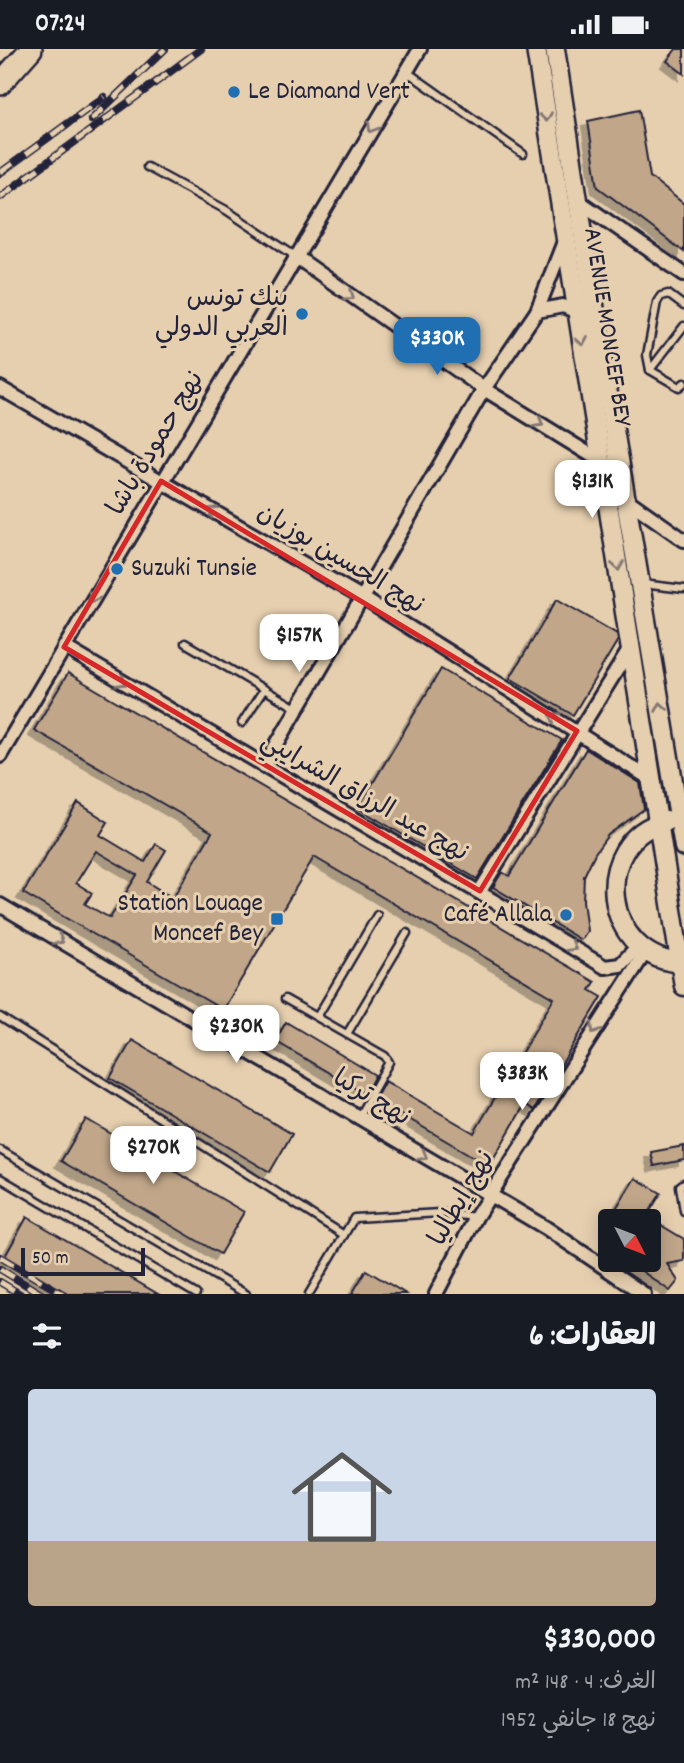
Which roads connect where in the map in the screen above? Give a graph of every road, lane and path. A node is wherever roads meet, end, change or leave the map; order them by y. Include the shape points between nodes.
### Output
1 (31, 49) edge
2 (420, 49) edge
3 (536, 49) edge
4 (555, 49) edge
5 (406, 71) junction
6 (0, 84) edge
7 (523, 154) dead end
8 (147, 167) dead end
9 (580, 202) junction
10 (565, 239) junction
11 (295, 256) junction
12 (684, 275) edge
13 (684, 306) edge
14 (537, 311) junction
15 (577, 312) junction
16 (684, 326) edge
17 (650, 370) junction
18 (684, 383) edge
19 (0, 388) edge
20 (484, 389) junction
21 (602, 462) junction
22 (161, 481) junction
23 (626, 499) junction
24 (684, 540) edge
25 (640, 584) junction
26 (684, 589) edge
27 (361, 597) junction
28 (185, 643) dead end
29 (64, 647) junction
30 (631, 647) junction
31 (264, 689) junction
32 (298, 709) junction
33 (242, 723) dead end
34 (577, 731) junction
35 (0, 756) edge
36 (264, 766) junction
37 (652, 781) junction
38 (682, 818) edge
39 (658, 823) junction
40 (684, 847) edge
41 (480, 891) junction
42 (0, 905) edge
43 (377, 915) dead end
44 (407, 933) dead end
45 (642, 949) junction
46 (683, 963) edge
47 (684, 986) edge
48 (285, 999) dead end
49 (0, 1017) edge
50 (317, 1017) junction
51 (347, 1034) junction
52 (358, 1118) junction
53 (0, 1150) edge
54 (0, 1178) edge
55 (684, 1184) edge
56 (490, 1196) junction
57 (684, 1211) edge
58 (476, 1217) junction
59 (344, 1235) junction
60 (196, 1294) edge
61 (246, 1294) edge
62 (309, 1294) edge
63 (436, 1294) edge
64 (644, 1294) edge

1 - 6 main road
2 - 5 street, نهج حمودة باشا
3 -> 10 main road, AVENUE MONCEF BEY
4 - 9 main road, AVENUE MONCEF BEY
5 - 7 lane
5 -> 11 street, نهج حمودة باشا
8 - 11 lane via 216,204
9 - 12 street
9 - 23 main road, AVENUE MONCEF BEY
10 - 14 street
10 - 15 main road, AVENUE MONCEF BEY
11 -> 20 street
11 - 22 street, نهج حمودة باشا
13 - 17 lane via 668,294 657,302 648,355
14 - 15 street via 563,306
14 - 20 street
15 -> 21 main road, AVENUE MONCEF BEY
16 - 17 lane
17 - 18 lane via 679,387
19 - 22 street, نهج الحسين بوزيان
20 -> 21 street
20 - 27 street
21 -> 30 main road, AVENUE MONCEF BEY
27 -> 22 street, نهج الحسين بوزيان
22 -> 29 street, نهج حمودة باشا
23 - 24 street
23 - 25 main road, AVENUE MONCEF BEY
25 - 26 lane
38 -> 25 main road, AVENUE MONCEF BEY
27 - 32 street
34 -> 27 street, نهج الحسين بوزيان
28 - 31 lane
29 - 35 street, نهج حمودة باشا
29 -> 36 street, نهج عبد الرزاق الشرايبي
30 - 34 street
30 - 37 main road, AVENUE MONCEF BEY
31 - 32 lane
31 - 33 lane
32 - 36 street
34 - 37 street, نهج الحسين بوزيان
34 - 41 street
36 - 41 street, نهج عبد الرزاق الشرايبي
37 - 39 main road, AVENUE MONCEF BEY
38 - 39 main road
38 - 40 main road, AVENUE MONCEF BEY
39 - 45 main road via 638,836 622,855 614,879 614,903 622,926
39 - 46 main road, AVENUE MONCEF BEY
41 -> 45 street, نهج عبد الرزاق الشرايبي via 608,968
42 -> 52 street, نهج تركيا
43 - 50 lane
44 - 51 lane
45 - 46 main road via 663,960
45 -> 56 street, نهج إيطاليا
46 - 47 main road, AVENUE MONCEF BEY
48 - 50 lane
49 - 59 lane
50 - 51 lane
51 - 52 lane via 389,1062
52 -> 56 street, نهج تركيا
53 - 61 lane
54 - 60 lane
55 - 57 lane via 680,1186
56 - 58 street, نهج إيطاليا
56 - 64 street, نهج تركيا
58 - 59 lane via 440,1213 354,1219
58 - 63 street, نهج إيطاليا
59 - 62 lane

